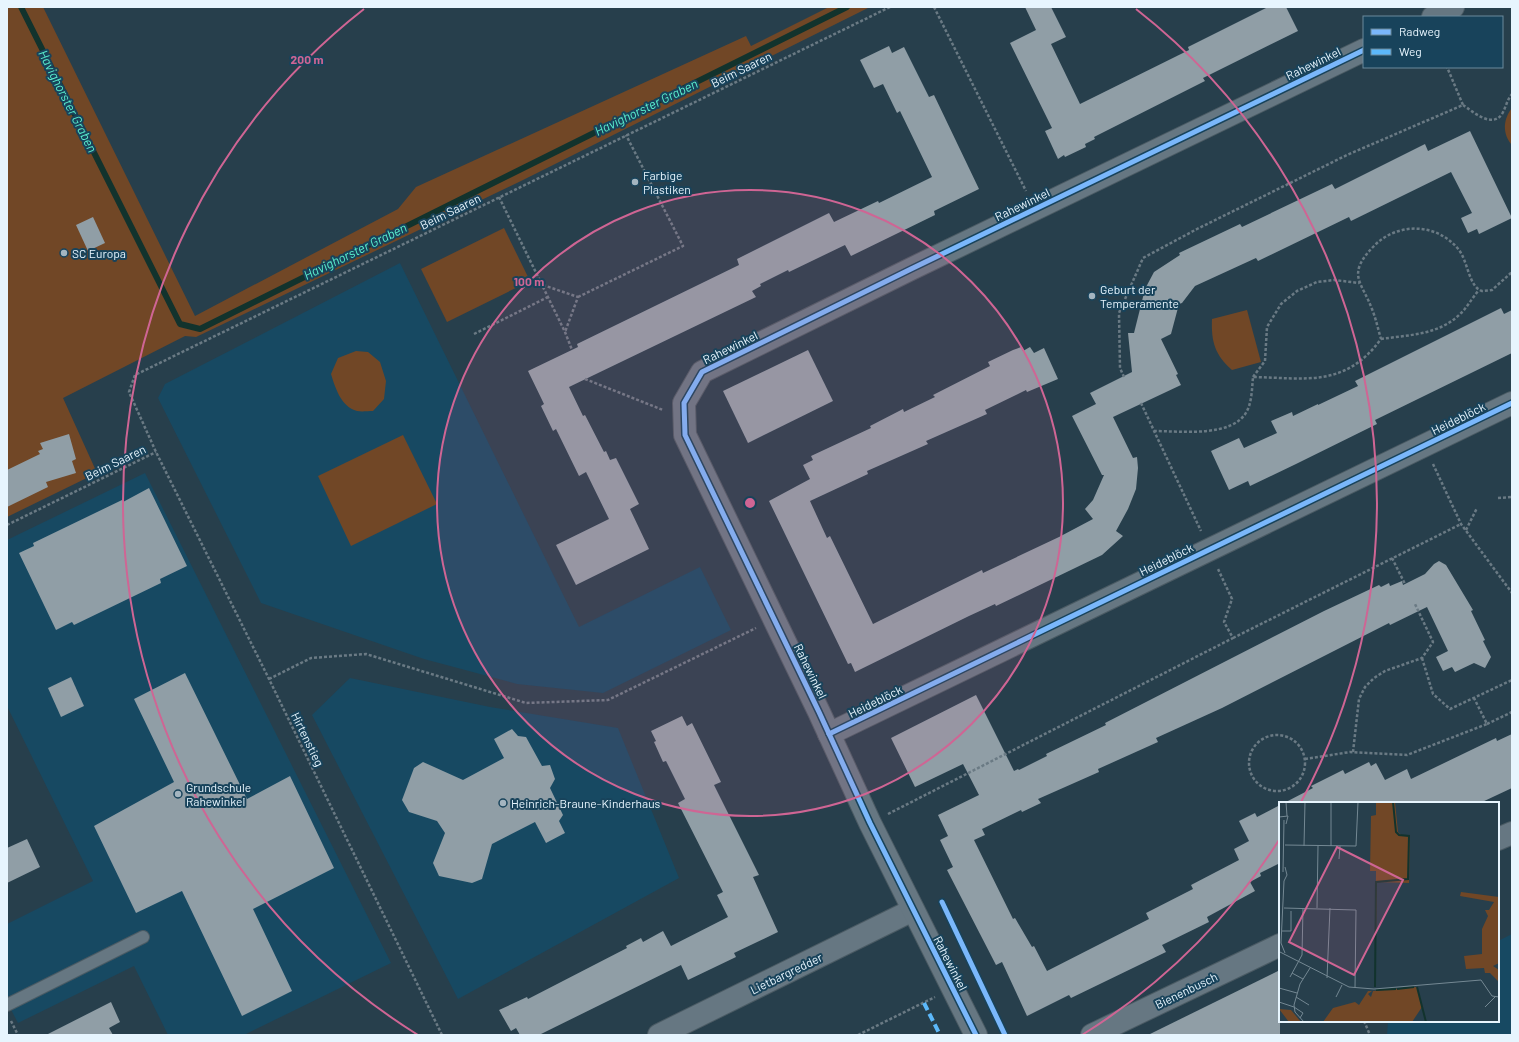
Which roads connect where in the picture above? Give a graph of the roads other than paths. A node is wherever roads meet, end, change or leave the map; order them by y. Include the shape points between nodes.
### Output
1 (1453, 7) edge
2 (1435, 16) edge
3 (1363, 50) edge
4 (1512, 403) edge
5 (830, 734) junction
6 (1512, 833) edge
7 (1499, 839) edge
8 (913, 910) junction
9 (143, 937) dead end
10 (1279, 945) edge
11 (7, 1005) edge
12 (659, 1035) edge
13 (976, 1035) edge
14 (1092, 1035) edge

1 - 2 street
3 - 5 street, Rahewinkel via 702,372 684,403 685,435
4 - 5 street, Heideblöck
5 - 8 street, Rahewinkel
6 - 7 street
8 - 12 street, Lietbargredder
8 - 13 street, Rahewinkel
9 - 11 lane
10 - 14 street, Bienenbusch

